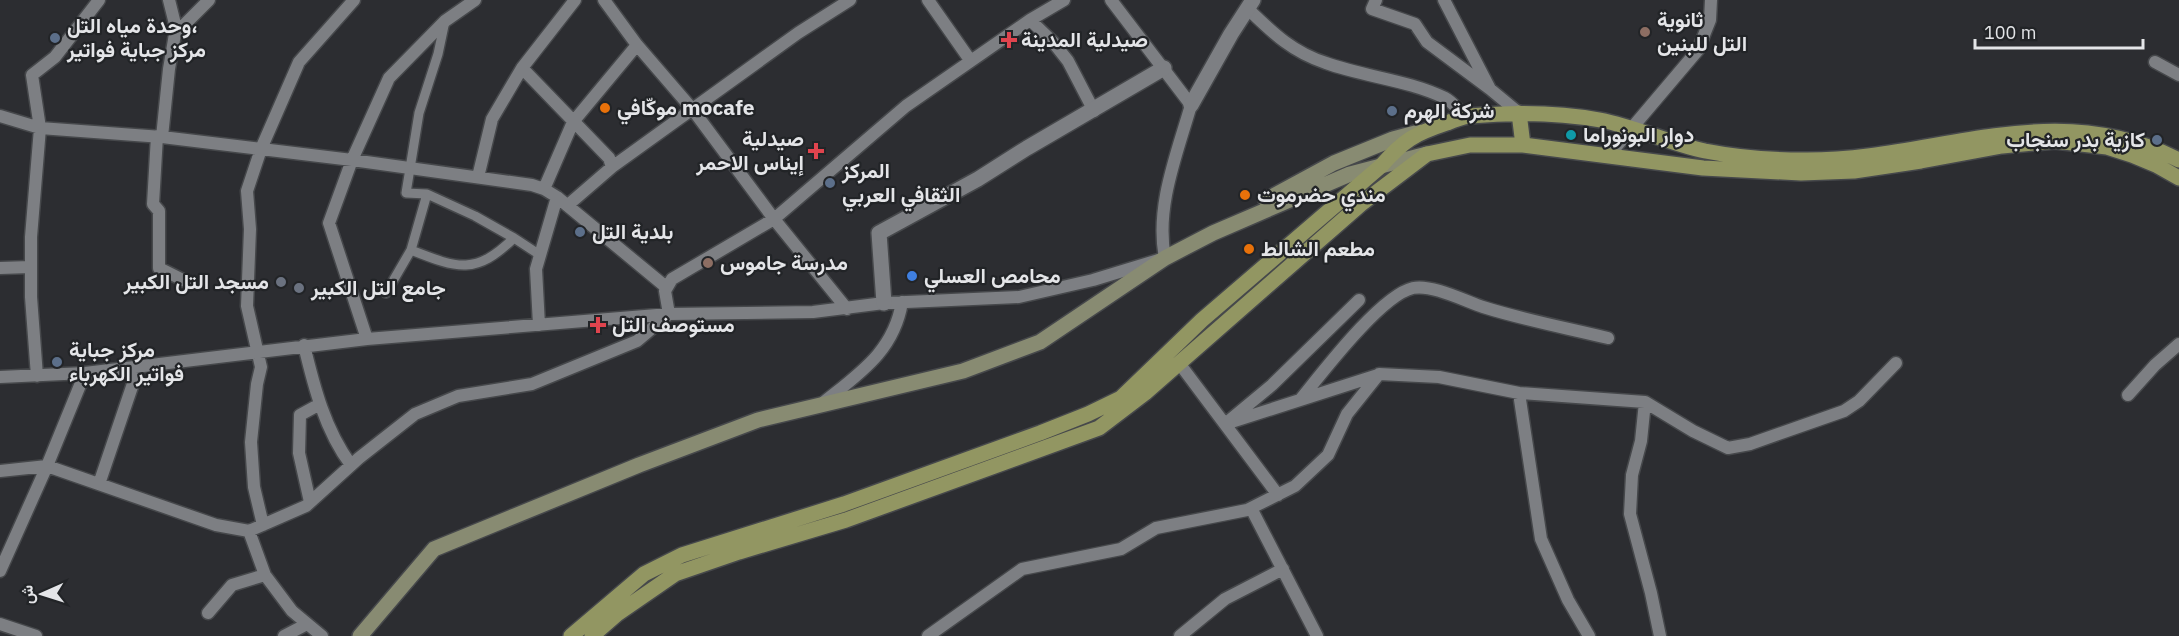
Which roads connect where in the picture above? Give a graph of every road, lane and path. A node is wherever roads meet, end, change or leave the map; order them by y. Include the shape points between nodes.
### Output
1 (99, 0) edge
2 (169, 0) edge
3 (209, 0) edge
4 (354, 0) edge
5 (475, 0) edge
6 (575, 0) edge
7 (603, 0) edge
8 (849, 0) edge
9 (928, 0) edge
10 (1064, 0) edge
11 (1111, 0) edge
12 (1376, 0) edge
13 (1444, 0) edge
14 (1711, 0) edge
15 (1250, 4) edge
16 (1030, 20) junction
17 (445, 21) junction
18 (175, 34) junction
19 (637, 45) junction
20 (970, 60) junction
21 (2155, 62) dead end
22 (522, 68) junction
23 (1164, 68) junction
24 (2178, 77) edge
25 (1490, 89) junction
26 (1191, 105) junction
27 (693, 110) junction
28 (1094, 111) junction
29 (1519, 113) junction
30 (1466, 117) junction
31 (2, 120) edge
32 (573, 122) junction
33 (40, 128) junction
34 (1632, 130) junction
35 (1419, 132) junction
36 (160, 136) junction
37 (1523, 145) junction
38 (261, 149) junction
39 (1427, 154) junction
40 (1609, 155) junction
41 (352, 160) junction
42 (2179, 160) edge
43 (1380, 166) junction
44 (612, 167) junction
45 (408, 169) junction
46 (478, 177) junction
47 (2179, 178) edge
48 (544, 189) junction
49 (427, 194) junction
50 (557, 197) junction
51 (568, 205) junction
52 (774, 219) junction
53 (1213, 233) junction
54 (514, 238) junction
55 (411, 250) junction
56 (540, 255) junction
57 (1165, 258) junction
58 (30, 267) junction
59 (0, 268) edge
60 (185, 281) dead end
61 (666, 287) junction
62 (386, 293) dead end
63 (1359, 300) dead end
64 (902, 302) junction
65 (884, 303) junction
66 (847, 309) junction
67 (669, 314) junction
68 (539, 325) junction
69 (1608, 338) dead end
70 (367, 339) junction
71 (2179, 344) edge
72 (304, 345) junction
73 (259, 351) junction
74 (1179, 363) junction
75 (1896, 363) dead end
76 (139, 366) junction
77 (85, 373) junction
78 (1379, 374) junction
79 (37, 376) junction
80 (0, 377) edge
81 (1519, 393) junction
82 (2128, 395) dead end
83 (1300, 400) junction
84 (824, 402) junction
85 (1645, 402) junction
86 (320, 404) junction
87 (1225, 424) junction
88 (47, 465) junction
89 (351, 465) junction
90 (0, 471) edge
91 (99, 484) junction
92 (1278, 495) junction
93 (310, 502) junction
94 (1251, 508) junction
95 (263, 525) junction
96 (249, 531) junction
97 (1283, 569) junction
98 (0, 571) edge
99 (265, 575) junction
100 (208, 613) dead end
101 (0, 624) edge
102 (307, 624) junction
103 (36, 636) edge
104 (284, 636) edge
105 (322, 636) edge
106 (360, 636) edge
107 (571, 636) edge
108 (592, 636) edge
109 (928, 636) edge
110 (1180, 636) edge
111 (1317, 636) edge
112 (1589, 636) edge
113 (1660, 636) edge

1 - 33 street via 55,57 32,75
2 - 18 street
3 - 18 street
4 - 38 street via 299,62
5 - 17 street
6 - 22 street
7 - 19 street
8 - 27 street
9 - 20 street
10 - 16 street
11 - 23 street
12 - 25 street via 1372,9 1415,24 1427,42
13 - 25 street
14 - 34 street via 1710,20 1698,50
15 - 26 street
15 - 30 street via 1280,40 1298,52 1447,99
16 - 20 street
16 - 28 street via 1068,60
17 - 41 street via 389,78
17 - 45 street via 418,113
18 - 36 street
19 - 27 street
19 - 32 street
20 - 52 street via 906,106
21 - 24 street
22 - 32 street
22 - 46 street via 492,119
23 - 26 street
23 - 28 street
25 - 29 street
26 - 57 street via 1163,207
27 - 44 street
27 - 52 street
28 - 65 street via 879,233
29 - 30 main road
29 - 34 main road via 1562,114
29 - 37 main road
30 - 35 main road
31 - 33 street
32 - 44 street via 609,158
32 - 48 street
33 - 36 street
33 - 58 street
34 - 40 street
34 - 42 main road via 1706,151 1803,160 1855,158 2002,133 2069,131 2134,142
35 - 43 main road
35 - 53 main road via 1334,163
36 - 38 street
36 - 60 street via 153,204 159,211 159,268
37 - 39 main road via 1470,145
37 - 40 main road
38 - 41 street
38 - 73 street via 247,191 248,306
39 - 43 main road
39 - 74 main road via 1361,204
40 - 47 main road via 1703,168 1801,173 1854,171 2011,144 2055,141 2124,152
41 - 45 street
41 - 70 street via 329,223
43 - 53 main road via 1350,174
43 - 107 main road via 1202,320 1121,398 1040,433 855,500 682,555 644,574
44 - 51 street
45 - 46 street
45 - 49 street via 406,193
46 - 48 street
48 - 50 street
49 - 54 street
49 - 55 street
50 - 51 street
50 - 56 street
51 - 61 street
52 - 61 street via 672,279
52 - 66 street
53 - 57 main road
54 - 55 street via 497,255 467,266 448,265
54 - 56 street
55 - 62 street
56 - 68 street via 536,269
57 - 64 street via 1019,297
57 - 84 main road via 1040,342 963,371
58 - 59 street
58 - 79 street
61 - 67 street
63 - 87 street via 1272,385
64 - 65 street
64 - 84 street via 899,318 870,366
65 - 66 street
66 - 67 street
67 - 68 street
67 - 89 street via 637,341 532,384 458,396 414,414
68 - 70 street
69 - 83 street via 1483,307 1448,293 1414,288 1395,296 1356,332
70 - 72 street
71 - 82 street
72 - 73 street
72 - 86 street
73 - 76 street
73 - 95 street via 261,367 251,442 254,487
74 - 87 street
74 - 108 main road via 1099,428 846,520 675,574
75 - 85 street via 1844,411 1728,448
76 - 77 street
76 - 91 street
77 - 79 street
77 - 88 street
78 - 81 street via 1439,377
78 - 83 street
78 - 92 street via 1347,414 1328,455 1295,486
79 - 80 street
81 - 85 street
81 - 112 street via 1541,539
83 - 87 street
84 - 106 main road via 758,420 434,549
85 - 113 street via 1632,475 1630,514
86 - 89 street via 338,447
86 - 93 street via 300,415 299,453
87 - 92 street
88 - 90 street
88 - 91 street
88 - 98 street
89 - 93 street
91 - 96 street via 216,525
92 - 94 street
93 - 95 street
94 - 97 street
94 - 109 street via 1156,528 1121,549 1022,569
95 - 96 street
96 - 99 street
97 - 110 street via 1225,599
97 - 111 street
99 - 100 street via 232,585
99 - 102 street
101 - 103 street
102 - 104 street
102 - 105 street

